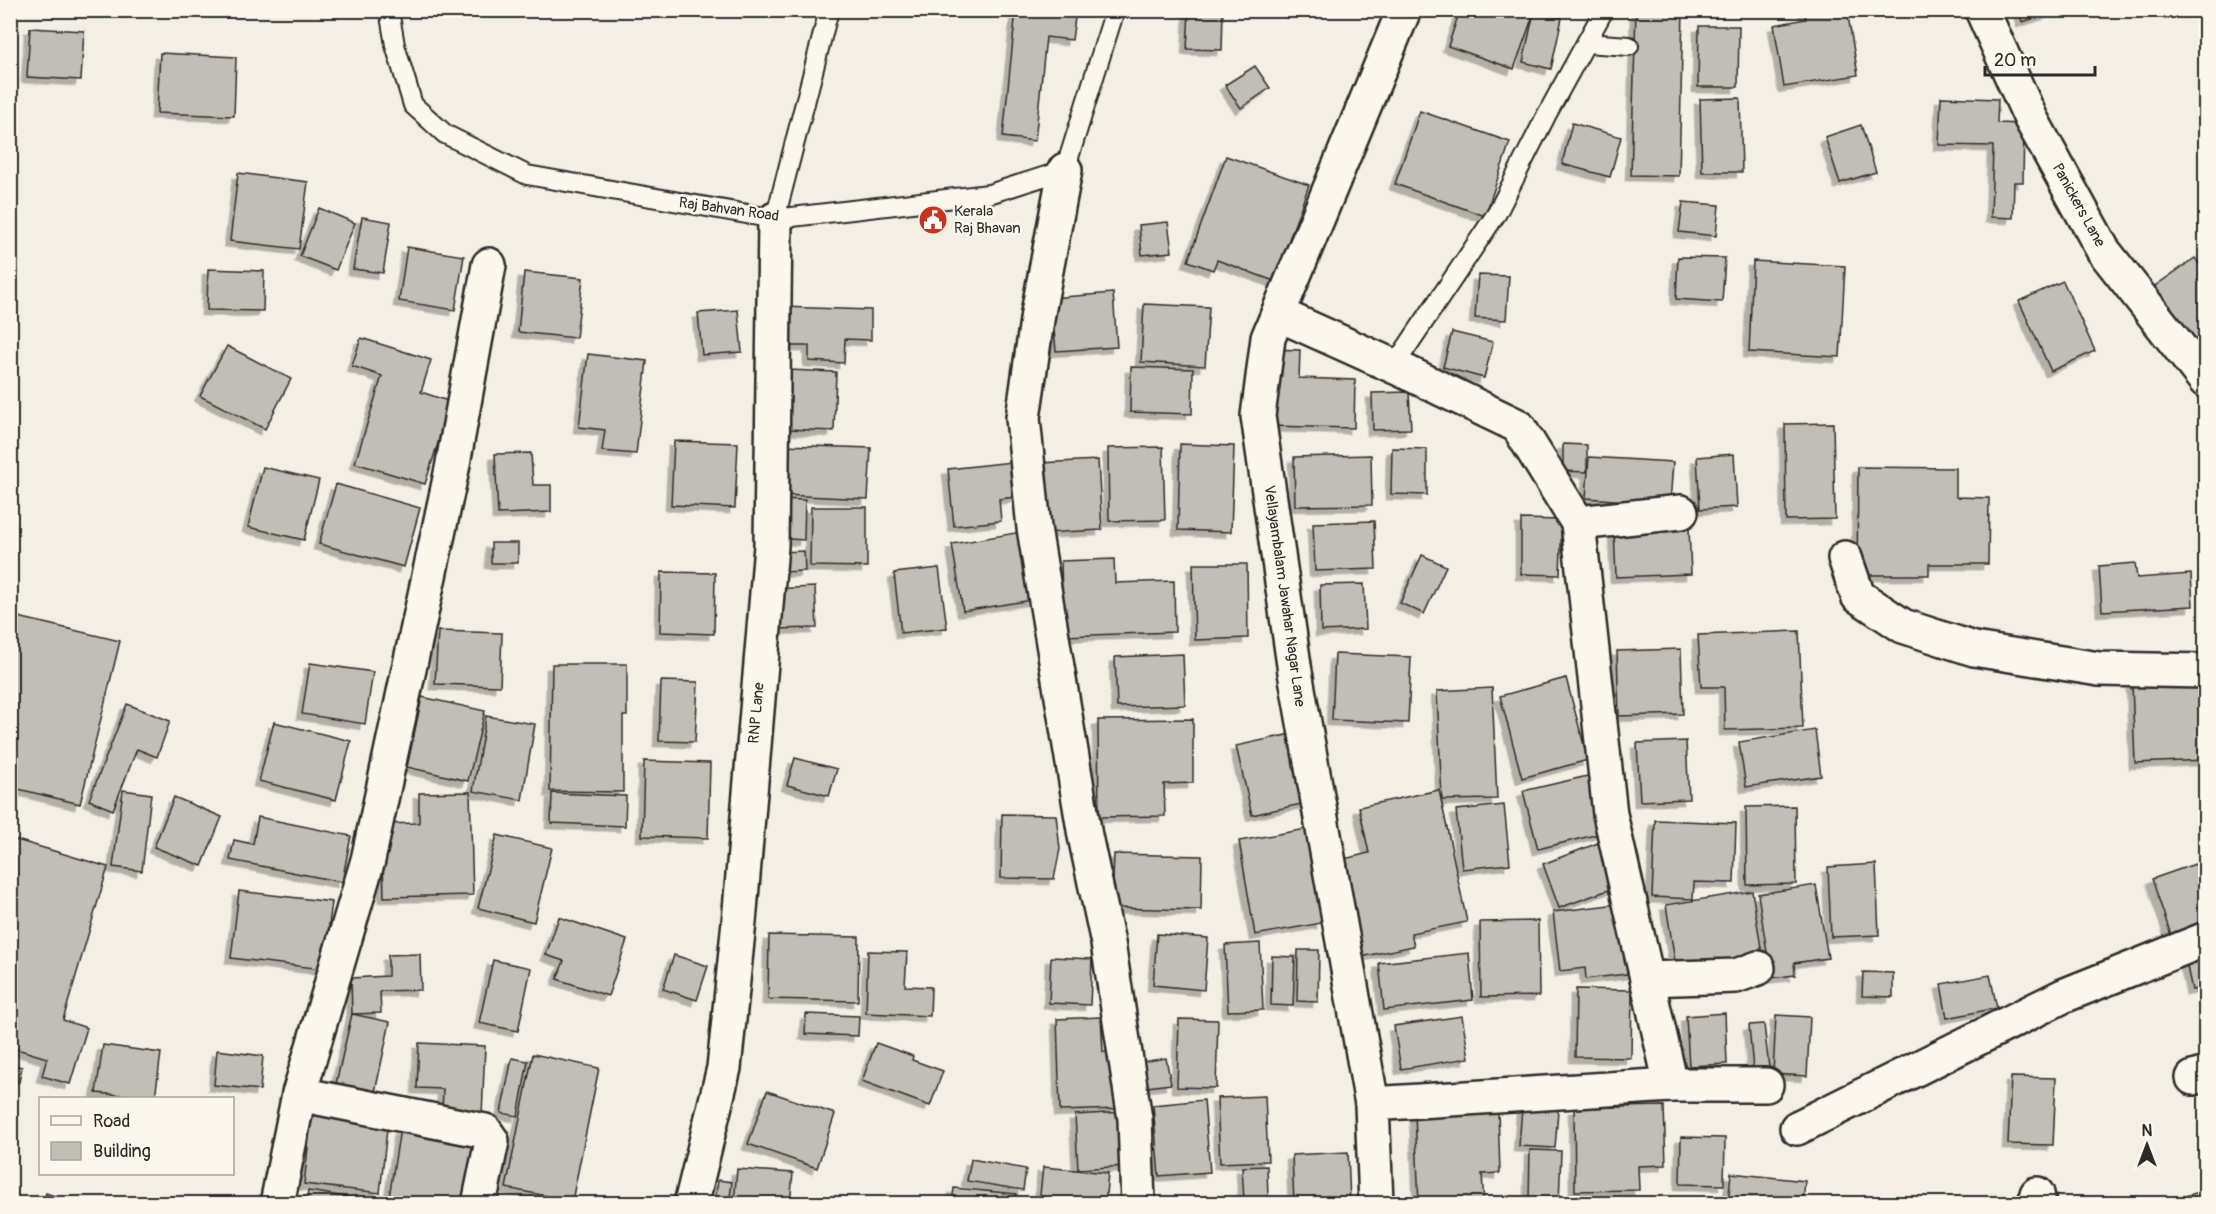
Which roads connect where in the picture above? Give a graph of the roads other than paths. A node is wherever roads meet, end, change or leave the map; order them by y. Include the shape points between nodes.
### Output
1 (389, 10) edge
2 (830, 10) edge
3 (1115, 10) edge
4 (1404, 10) edge
5 (1604, 10) edge
6 (1982, 10) edge
7 (1586, 43) junction
8 (1629, 46) dead end
9 (1065, 170) junction
10 (775, 219) junction
11 (489, 265) dead end
12 (1278, 314) junction
13 (1394, 366) junction
14 (2205, 381) edge
15 (1681, 512) dead end
16 (1578, 523) junction
17 (1845, 558) dead end
18 (2205, 671) edge
19 (2205, 939) edge
20 (1758, 968) dead end
21 (1647, 979) junction
22 (1671, 1085) junction
23 (1766, 1085) dead end
24 (299, 1094) junction
25 (1372, 1104) junction
26 (1797, 1128) dead end
27 (277, 1203) edge
28 (479, 1203) edge
29 (691, 1203) edge
30 (1138, 1203) edge
31 (1376, 1203) edge

1 - 10 lane, Raj Bahvan Road via 413,105 445,134 527,175
2 - 10 lane
3 - 9 lane
4 - 12 street, Vellayambalam Jawahar Nagar Lane
5 - 7 lane
6 - 14 street, Panickers Lane via 2031,119 2103,250
7 - 8 lane
7 - 13 lane via 1497,213
9 - 10 lane, Raj Bahvan Road via 989,194
9 - 30 street via 1023,418 1034,528 1133,1107
10 - 29 street, RNP Lane via 771,546 739,922 724,1068
11 - 24 street via 452,469 370,848
12 - 13 street
12 - 25 street, Vellayambalam Jawahar Nagar Lane via 1268,338 1258,416 1299,695
13 - 16 street via 1518,426
15 - 16 street
16 - 21 street via 1610,814
17 - 18 street via 1858,596 1903,626 1974,649 2099,669
19 - 26 street via 2063,996
20 - 21 street via 1736,976
21 - 22 street
22 - 23 street
22 - 25 street
24 - 27 street
24 - 28 street via 485,1131 492,1142
25 - 31 street, Vellayambalam Jawahar Nagar Lane

